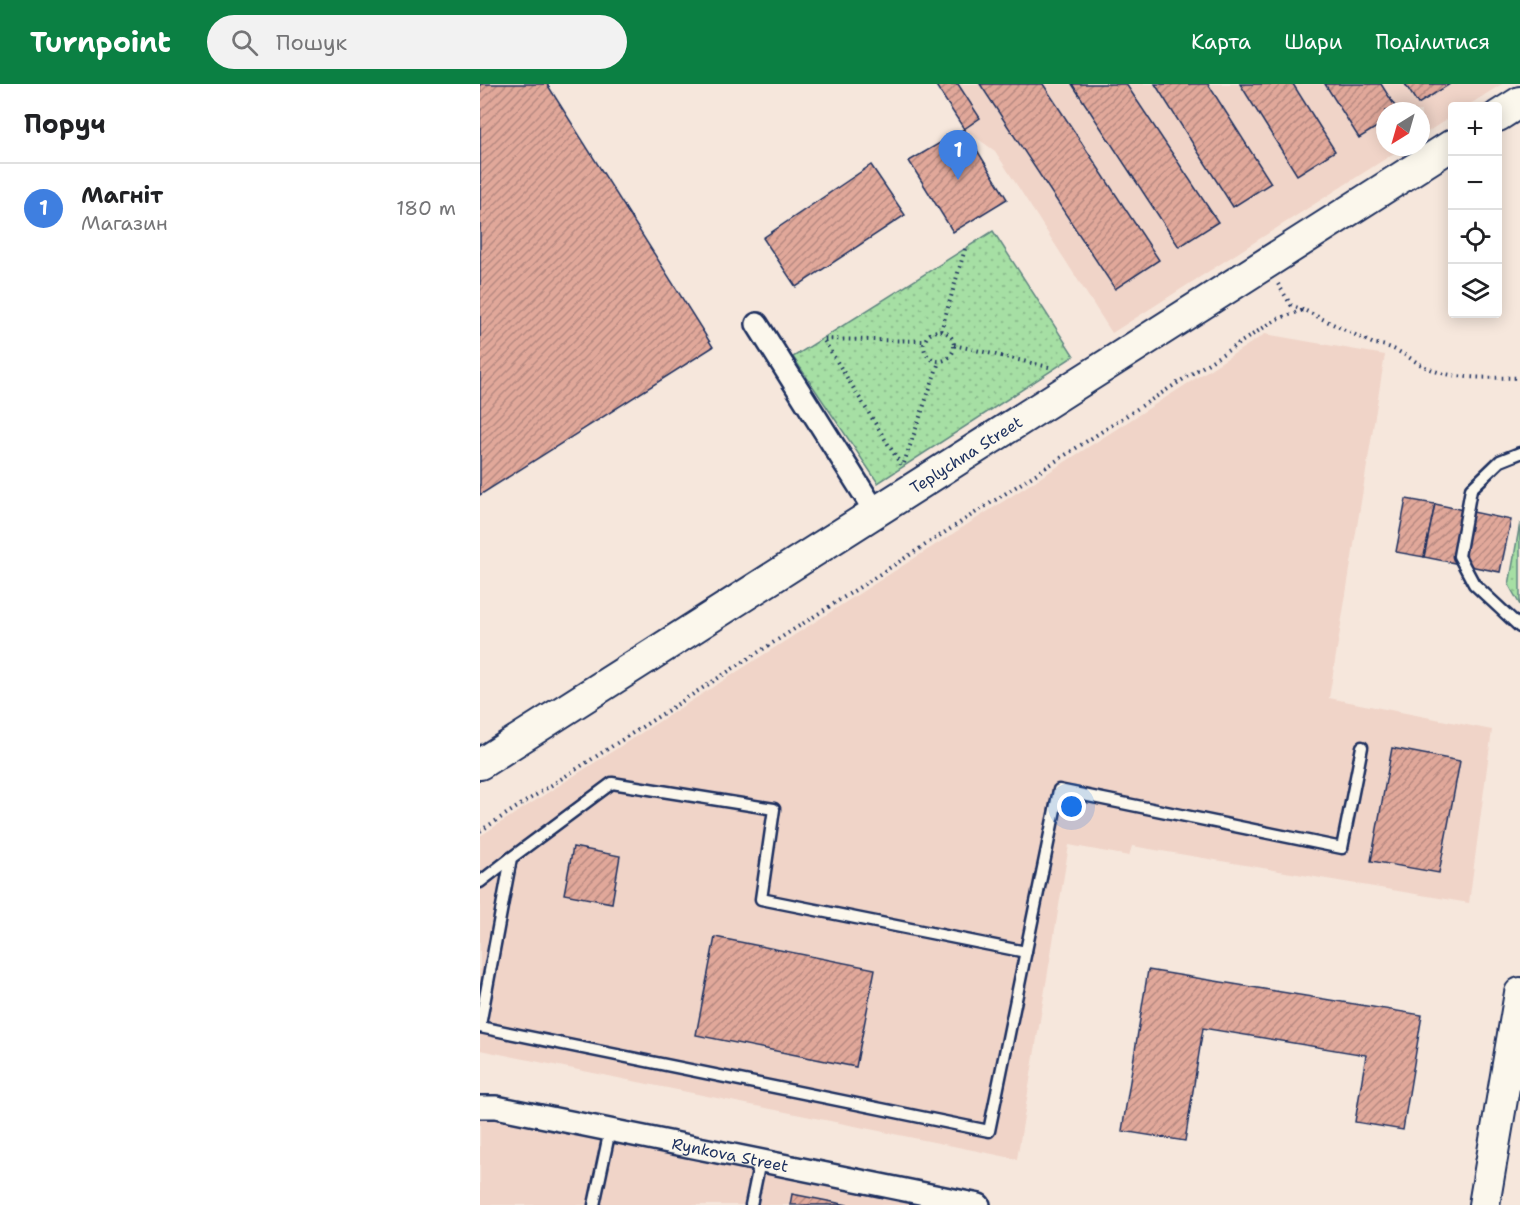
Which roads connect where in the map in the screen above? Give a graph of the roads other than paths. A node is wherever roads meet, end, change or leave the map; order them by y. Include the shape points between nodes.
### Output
1 (1520, 102) edge
2 (1502, 113) edge
3 (1448, 148) edge
4 (757, 324) dead end
5 (1520, 453) edge
6 (876, 513) junction
7 (1520, 627) edge
8 (1362, 747) dead end
9 (480, 764) edge
10 (511, 858) junction
11 (480, 882) edge
12 (1026, 952) junction
13 (484, 979) edge
14 (1520, 993) edge
15 (480, 1026) edge
16 (480, 1107) edge
17 (610, 1130) junction
18 (760, 1161) junction
19 (594, 1205) edge
20 (751, 1205) edge
21 (979, 1205) edge
22 (1484, 1205) edge

1 - 2 street
3 - 6 street, Teplychna Street
4 - 6 street
5 - 7 lane via 1500,461 1471,489 1459,556 1474,584
6 - 9 street, Teplychna Street
8 - 12 lane via 1342,848 1059,790
10 - 11 lane
10 - 12 lane via 612,783 774,809 761,898
10 - 13 lane
12 - 15 lane via 989,1131
13 - 15 lane
14 - 22 street
16 - 17 street, Rynkova Street
17 - 18 street, Rynkova Street
17 - 19 lane
18 - 20 lane
18 - 21 street, Rynkova Street

